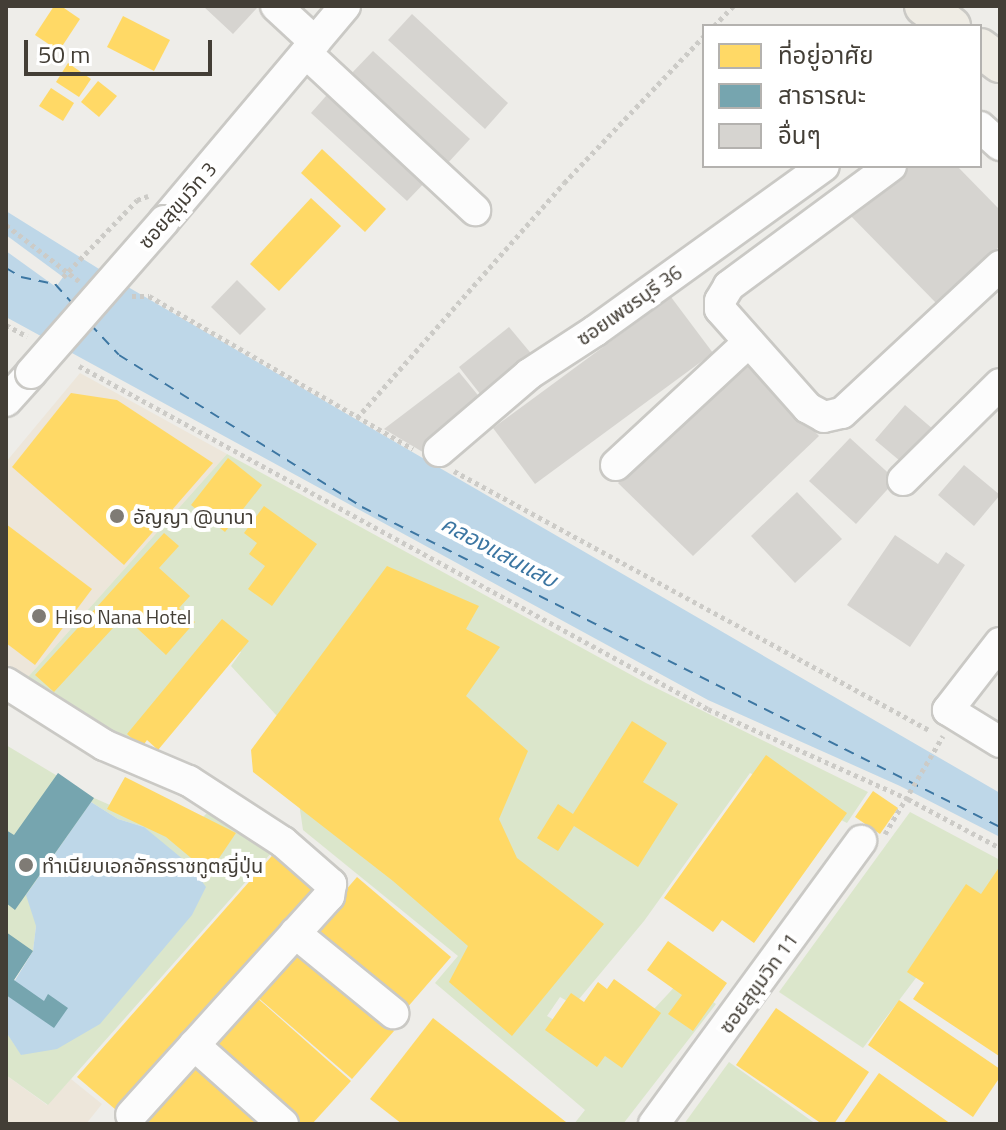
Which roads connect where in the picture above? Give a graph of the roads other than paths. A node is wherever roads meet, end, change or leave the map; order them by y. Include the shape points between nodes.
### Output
1 (276, 6) edge
2 (345, 6) edge
3 (924, 6) edge
4 (948, 24) edge
5 (311, 48) junction
6 (982, 129) edge
7 (1000, 145) edge
8 (821, 168) edge
9 (888, 168) edge
10 (475, 210) dead end
11 (1000, 266) edge
12 (749, 342) junction
13 (1000, 384) edge
14 (6, 401) edge
15 (435, 457) road end
16 (616, 465) dead end
17 (903, 480) dead end
18 (1000, 643) edge
19 (6, 683) edge
20 (1000, 742) edge
21 (870, 843) road end
22 (295, 933) junction
23 (393, 1013) dead end
24 (194, 1045) junction
25 (131, 1115) dead end
26 (283, 1124) edge
27 (654, 1124) edge

1 - 5 street
2 - 5 street, ซอยสุขุมวิท 3
3 - 4 main road
5 - 10 street
5 - 14 street, ซอยสุขุมวิท 3, bridge via 156,208
6 - 7 street
8 - 15 street, ซอยเพชรบุรี 36 via 529,374
9 - 12 street via 729,286 720,309
11 - 12 street via 833,416 808,408
12 - 16 street
13 - 17 street
18 - 20 street via 948,710
19 - 22 street via 104,745 189,781 283,842 327,879 329,896
21 - 27 street, ซอยสุขุมวิท 11
22 - 23 street
22 - 24 street
24 - 25 street
24 - 26 street

